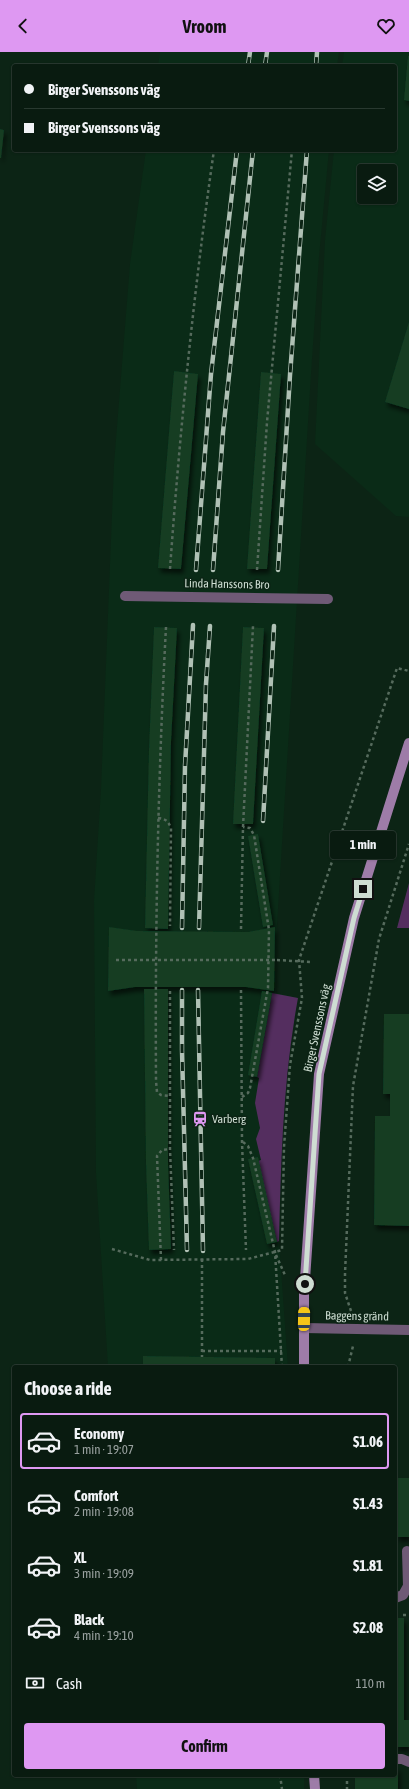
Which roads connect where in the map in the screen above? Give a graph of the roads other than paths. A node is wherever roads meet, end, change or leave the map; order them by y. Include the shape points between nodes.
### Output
1 (125, 596) dead end
2 (328, 599) dead end
3 (409, 744) edge
4 (304, 1328) junction
5 (409, 1330) edge
6 (304, 1365) edge
7 (408, 1551) dead end
8 (397, 1597) edge
9 (397, 1759) edge
10 (409, 1762) edge
11 (314, 1777) edge
12 (315, 1789) edge

1 - 2 street, Linda Hanssons Bro, bridge
3 - 4 street, Birger Svenssons väg via 354,918 319,1074 304,1294
4 - 5 street, Baggens gränd
4 - 6 street, Birger Svenssons väg
7 - 8 street via 407,1590
9 - 10 street
11 - 12 street

